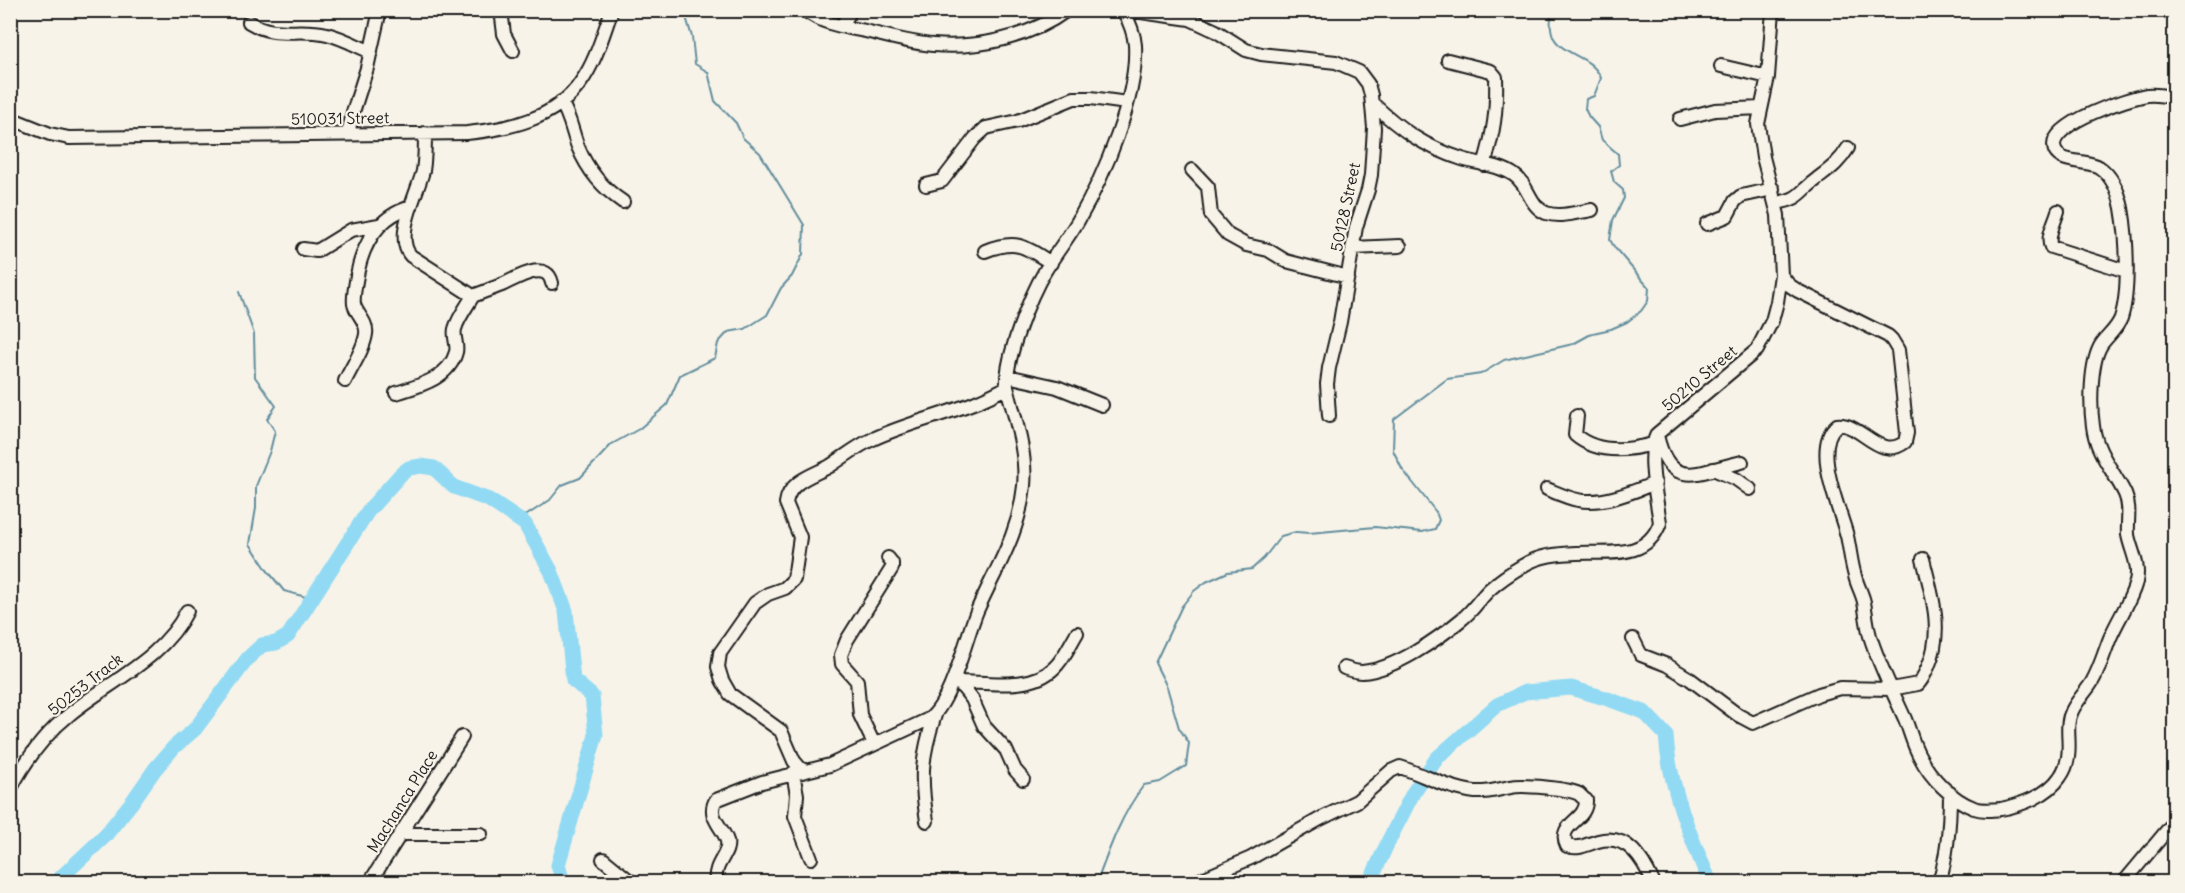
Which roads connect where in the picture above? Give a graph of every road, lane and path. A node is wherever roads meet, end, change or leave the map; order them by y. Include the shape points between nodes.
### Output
1 (380, 10) edge
2 (501, 10) edge
3 (612, 10) edge
4 (805, 10) edge
5 (851, 10) edge
6 (1067, 10) edge
7 (1125, 10) edge
8 (1773, 10) edge
9 (249, 22) dead end
10 (842, 26) junction
11 (513, 51) dead end
12 (371, 52) junction
13 (1448, 60) dead end
14 (1721, 66) dead end
15 (1768, 77) junction
16 (2175, 98) edge
17 (561, 102) junction
18 (1127, 103) junction
19 (1372, 103) junction
20 (1761, 108) junction
21 (10, 118) edge
22 (1680, 119) dead end
23 (425, 133) junction
24 (348, 134) junction
25 (1848, 148) dead end
26 (1484, 165) junction
27 (1192, 170) dead end
28 (926, 185) dead end
29 (1773, 189) junction
30 (623, 202) dead end
31 (1776, 203) junction
32 (411, 207) junction
33 (1592, 210) dead end
34 (2058, 211) dead end
35 (1707, 224) dead end
36 (379, 225) junction
37 (1400, 246) dead end
38 (1352, 248) junction
39 (303, 249) dead end
40 (985, 251) dead end
41 (1051, 263) junction
42 (2126, 271) junction
43 (1780, 275) junction
44 (1348, 277) junction
45 (552, 283) dead end
46 (473, 296) junction
47 (345, 381) dead end
48 (1007, 381) junction
49 (396, 393) dead end
50 (1102, 405) dead end
51 (1329, 416) dead end
52 (1577, 416) dead end
53 (1655, 439) junction
54 (1742, 462) dead end
55 (1713, 469) junction
56 (1655, 483) junction
57 (1547, 489) dead end
58 (1750, 489) dead end
59 (888, 558) dead end
60 (1923, 559) dead end
61 (187, 611) dead end
62 (1077, 633) dead end
63 (1633, 639) dead end
64 (1344, 668) dead end
65 (956, 679) junction
66 (1891, 689) junction
67 (935, 715) junction
68 (462, 737) dead end
69 (874, 744) junction
70 (800, 772) junction
71 (1023, 779) dead end
72 (10, 790) edge
73 (1950, 793) junction
74 (927, 822) dead end
75 (2175, 822) edge
76 (401, 834) junction
77 (482, 834) dead end
78 (811, 858) dead end
79 (603, 859) dead end
80 (370, 882) edge
81 (631, 882) edge
82 (716, 882) edge
83 (1195, 882) edge
84 (1653, 882) edge
85 (1939, 882) edge
86 (2124, 882) edge

1 - 12 street
2 - 11 street via 504,34
3 - 17 street, 510031 Street via 590,68
4 - 10 street
5 - 10 street
6 - 10 street via 1038,28 964,45 910,42
7 - 18 street via 1135,45
7 - 19 street, 50128 Street via 1190,19 1246,50 1261,54 1317,59 1352,68 1364,76
8 - 15 street, 50210 Street
9 - 12 street via 270,32 329,34
12 - 24 street
13 - 26 street via 1491,71 1496,77 1497,110
14 - 15 street
15 - 20 street, 50210 Street
16 - 42 street via 2150,95 2119,103 2074,123 2054,141 2058,156 2092,164 2107,174 2114,185 2122,211
17 - 23 street, 510031 Street via 521,124 494,130
17 - 30 street via 591,171 604,189
18 - 28 street via 1074,98 1018,121 986,128 942,181
18 - 41 street via 1097,182
19 - 26 street via 1419,141
19 - 38 street, 50128 Street via 1371,175
20 - 22 street via 1714,110
20 - 29 street, 50210 Street via 1758,129
21 - 24 street, 510031 Street via 69,138
23 - 24 street, 510031 Street
23 - 32 street via 422,171
25 - 31 street via 1835,166 1799,196
26 - 33 street via 1515,175 1534,204 1547,213
27 - 44 street via 1208,187 1211,215 1228,235 1286,261
29 - 31 street, 50210 Street
29 - 35 street via 1741,196 1727,216
31 - 43 street, 50210 Street
32 - 36 street
32 - 46 street via 406,250
34 - 42 street via 2050,235 2051,247
36 - 39 street via 351,230 317,251
36 - 47 street via 358,268 354,305 366,333
37 - 38 street
38 - 44 street, 50128 Street
40 - 41 street via 1015,243
41 - 48 street via 1033,297 1011,356
42 - 73 street via 2125,301 2118,325 2096,355 2093,426 2103,457 2129,505 2128,534 2137,578 2098,670 2070,714 2068,758 2059,778 2027,801 1994,810 1976,809
43 - 53 street, 50210 Street via 1772,321 1757,350
43 - 66 street via 1798,291 1888,336 1898,350 1905,442 1885,447 1845,424 1837,425 1830,434 1827,464 1870,637
44 - 51 street, 50128 Street via 1329,368
45 - 46 street via 545,273 533,272
46 - 49 street via 456,326 457,348 448,365 432,381
48 - 50 street via 1057,387
48 - 65 street via 1024,462 1022,499 1008,549 977,612
48 - 70 street via 981,400 872,439 790,490 787,508 800,543 794,579 755,603 720,653 718,667 730,694 781,731
52 - 53 street via 1575,435 1608,449 1627,450
53 - 55 street via 1672,469 1683,474
53 - 56 street
54 - 55 street
55 - 58 street via 1736,478
56 - 57 street via 1620,496 1591,501
56 - 64 street via 1660,523 1650,540 1618,554 1578,552 1544,556 1488,590 1464,619 1395,663 1359,672
59 - 69 street via 892,568 841,655 842,664 857,681 860,715
60 - 66 street via 1936,607 1935,645 1922,680
61 - 72 street, 50253 Track via 159,648 62,721 32,754
62 - 65 street via 1056,667 1037,679 1011,683
63 - 66 street via 1641,655 1667,665 1753,723 1840,688
65 - 67 street
65 - 71 street via 972,699 981,722 1006,750
66 - 73 street via 1919,756
67 - 69 street
67 - 74 street via 923,760 922,794
68 - 76 street, Machanca Place
69 - 70 street via 830,765
70 - 78 street via 795,816
70 - 82 street via 754,785 714,803 715,820 727,843
73 - 85 street
75 - 86 street
76 - 77 street
76 - 80 street, Machanca Place
79 - 81 street
83 - 84 street via 1251,858 1357,801 1400,766 1476,792 1529,785 1580,794 1587,808 1564,832 1567,846 1575,848 1613,840 1624,844 1642,859

